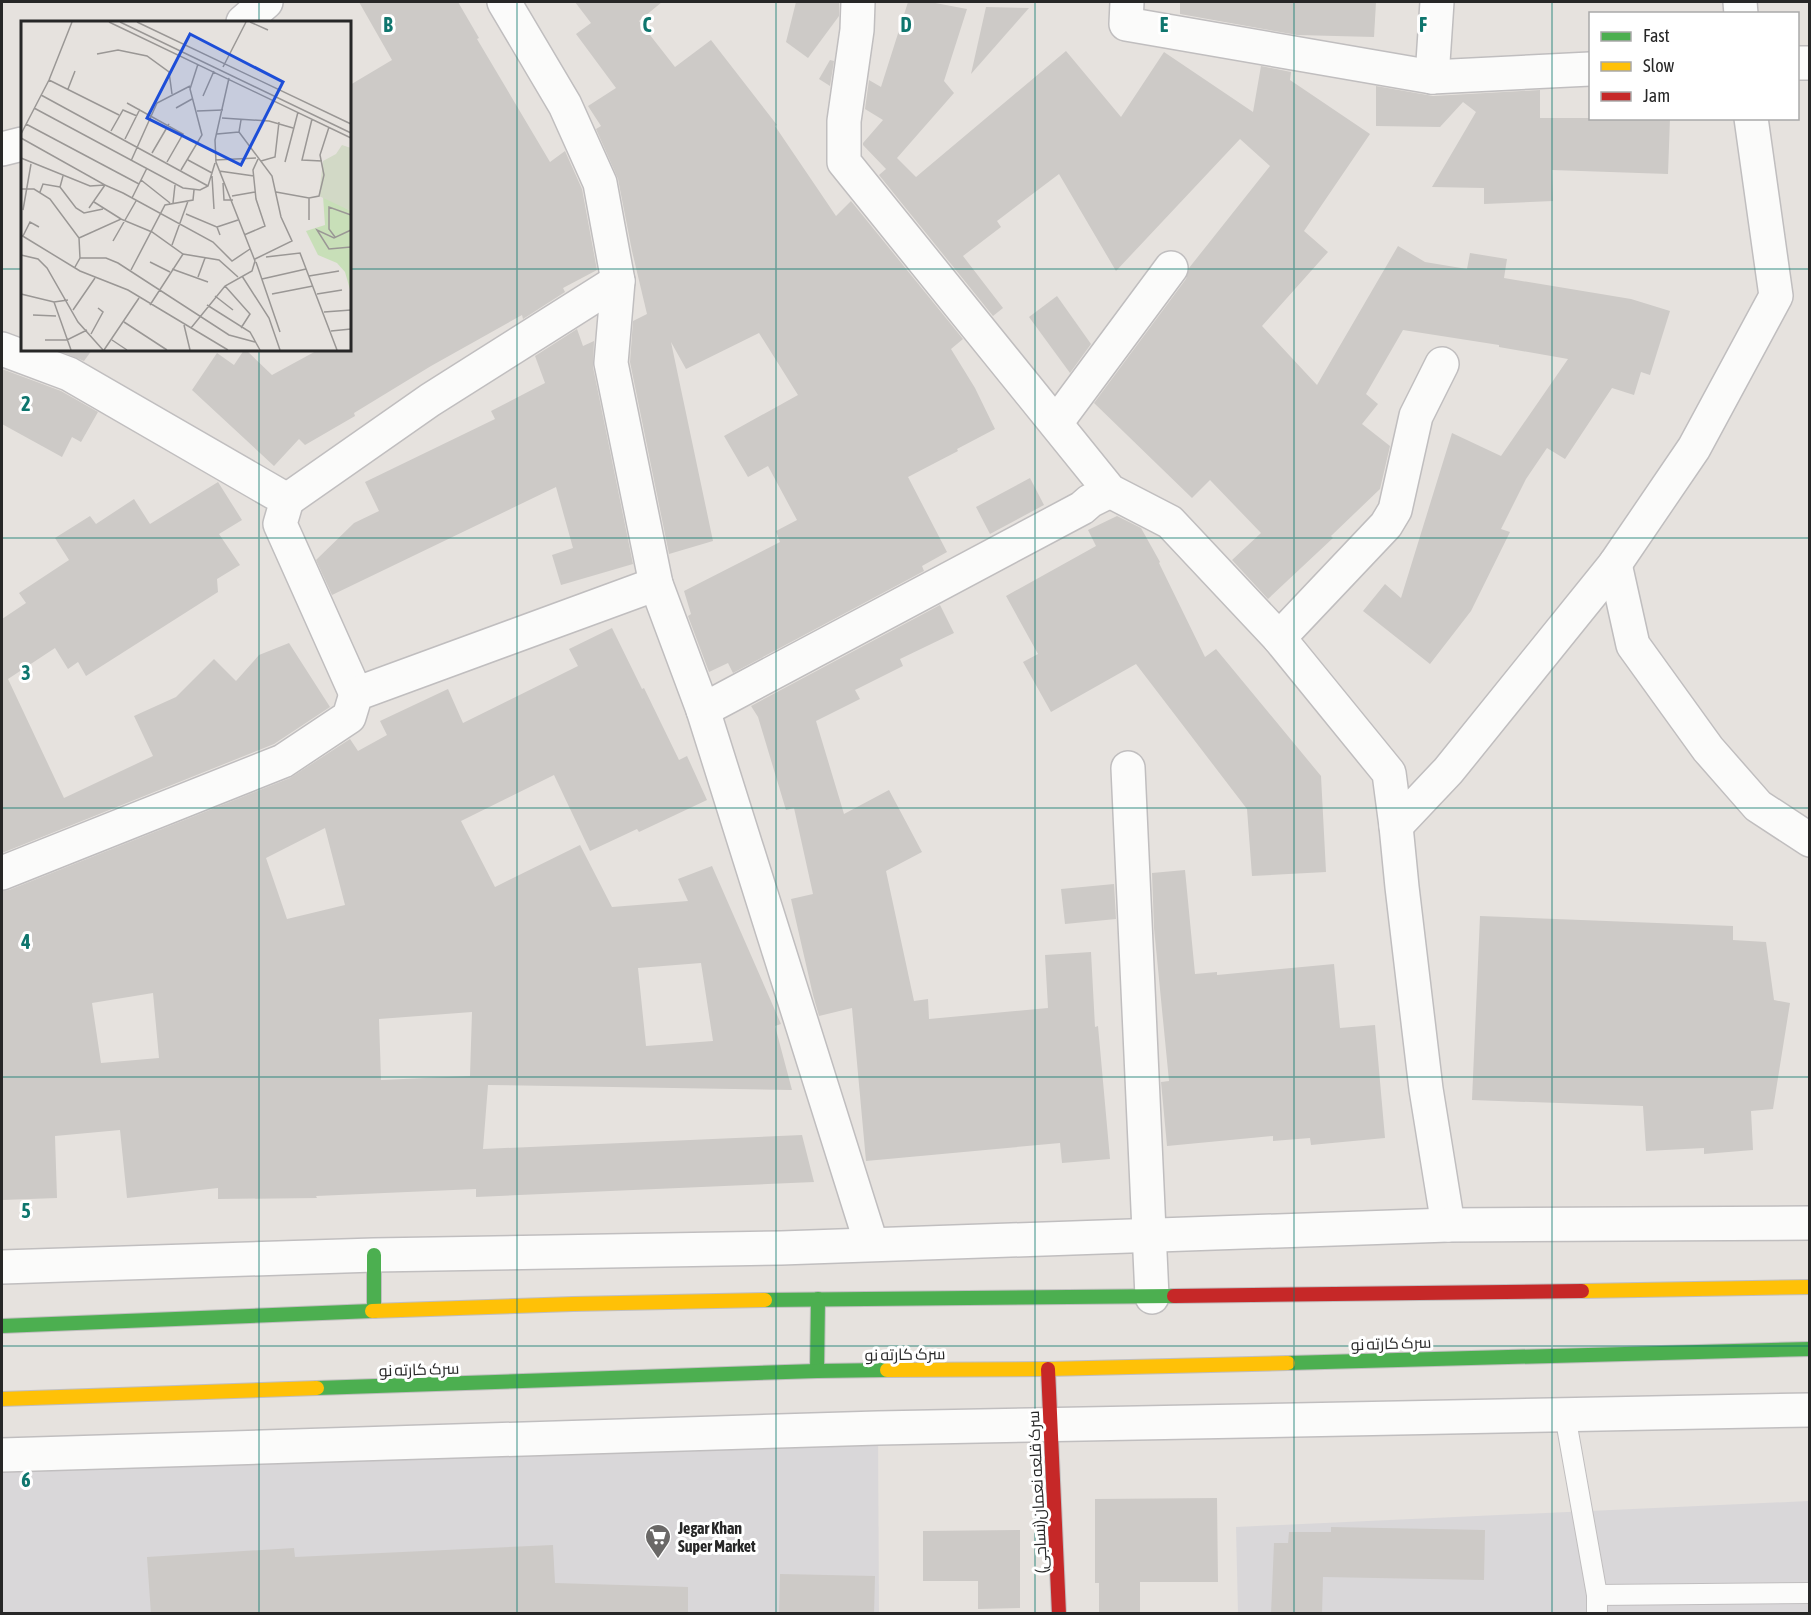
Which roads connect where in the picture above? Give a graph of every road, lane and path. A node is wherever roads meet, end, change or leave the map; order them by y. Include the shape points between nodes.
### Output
1 (266, 2) edge
2 (504, 2) edge
3 (858, 2) edge
4 (1127, 2) edge
5 (1437, 2) edge
6 (244, 21) edge
7 (1589, 69) edge
8 (1432, 77) junction
9 (1750, 120) edge
10 (21, 144) edge
11 (2, 149) edge
12 (1171, 268) dead end
13 (618, 282) junction
14 (2, 349) edge
15 (1443, 364) dead end
16 (1056, 423) junction
17 (1110, 491) junction
18 (287, 500) junction
19 (1615, 564) junction
20 (656, 584) junction
21 (1279, 638) junction
22 (356, 694) junction
23 (703, 710) junction
24 (1128, 768) dead end
25 (1396, 826) junction
26 (1809, 840) edge
27 (2, 873) edge
28 (1809, 1223) edge
29 (1448, 1225) junction
30 (1149, 1234) junction
31 (871, 1243) junction
32 (374, 1255) junction
33 (2, 1267) edge
34 (1809, 1287) edge
35 (1152, 1297) junction
36 (818, 1299) junction
37 (374, 1311) junction
38 (2, 1326) edge
39 (1809, 1348) edge
40 (1048, 1369) junction
41 (817, 1371) junction
42 (2, 1399) edge
43 (1809, 1410) edge
44 (1565, 1415) junction
45 (1050, 1423) junction
46 (2, 1455) edge
47 (1809, 1593) edge
48 (1597, 1604) edge
49 (1059, 1614) edge

1 - 6 street
2 - 13 street via 565,105 600,183
3 - 16 street via 844,121 844,162
4 - 8 street via 1126,24
5 - 8 street
7 - 8 street
9 - 19 street via 1776,296 1694,448
10 - 11 street
12 - 16 street
13 - 18 street via 430,400
13 - 20 street via 611,363
14 - 18 street via 69,374
15 - 21 street via 1416,416 1395,510 1386,525
16 - 17 street
17 - 21 street via 1170,522
17 - 23 street
18 - 22 street via 280,524
19 - 25 street via 1448,771
19 - 26 street via 1633,645 1708,749 1758,806
20 - 22 street
20 - 23 street
21 - 25 street via 1389,773
22 - 27 street via 349,717 283,761
23 - 31 street
24 - 30 street
25 - 29 street via 1425,1089
28 - 29 street
29 - 30 street
30 - 31 street
30 - 35 street
31 - 32 street
32 - 33 street
32 - 37 main road
34 - 35 main road
35 - 36 main road
36 - 37 main road
36 - 41 main road
37 - 38 main road
39 - 40 main road, سرک کارته نو
40 - 41 main road, سرک کارته نو
40 - 45 main road, سرک قلعه نعمان(نساجی)
41 - 42 main road, سرک کارته نو
43 - 44 street
44 - 45 street
44 - 48 lane
45 - 46 street
45 - 49 main road, سرک قلعه نعمان(نساجی)
47 - 48 lane

